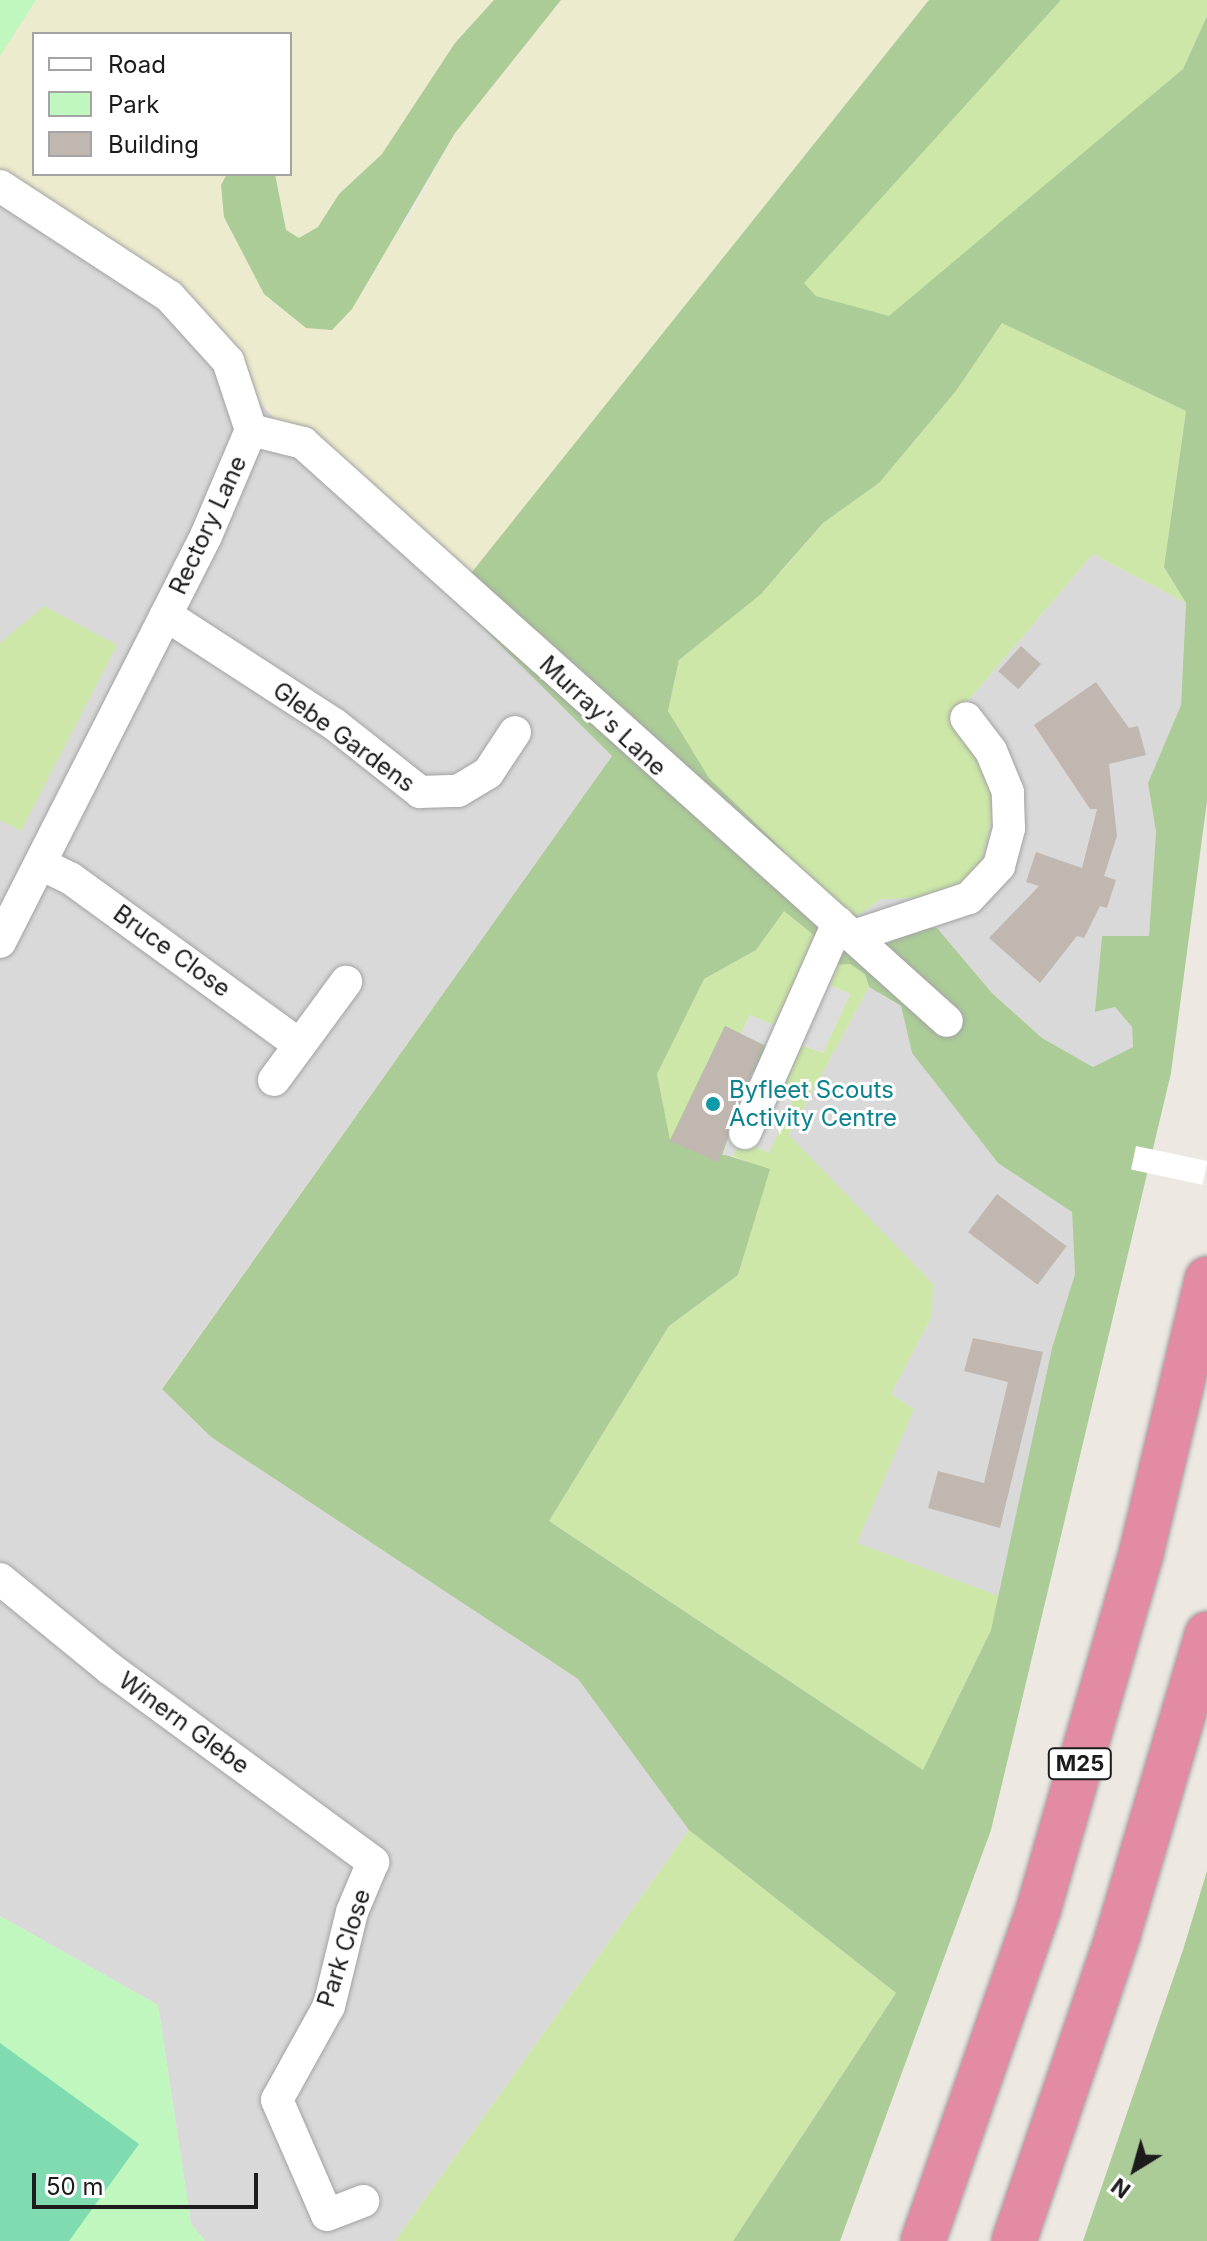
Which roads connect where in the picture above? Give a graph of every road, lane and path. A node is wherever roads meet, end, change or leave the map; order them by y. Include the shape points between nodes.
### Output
1 (0, 186) edge
2 (251, 430) junction
3 (166, 615) junction
4 (966, 718) dead end
5 (515, 732) dead end
6 (41, 864) junction
7 (846, 930) junction
8 (0, 942) edge
9 (346, 982) dead end
10 (947, 1021) dead end
11 (300, 1045) junction
12 (274, 1080) dead end
13 (745, 1133) dead end
14 (1207, 1279) edge
15 (0, 1579) edge
16 (1207, 1634) edge
17 (373, 1862) joint
18 (363, 2201) dead end
19 (923, 2241) edge
20 (1014, 2241) edge

1 - 2 street, Rectory Lane via 169,296 228,361
2 - 3 street, Rectory Lane
2 - 7 street, Murray's Lane via 303,443
3 - 5 street, Glebe Gardens via 334,724 420,792 458,791 488,773
3 - 6 street, Rectory Lane
4 - 7 street via 991,751 1008,792 1009,828 999,866 969,898
6 - 8 street, Rectory Lane
6 - 11 street, Bruce Close via 70,878
7 - 10 street, Murray's Lane
7 - 13 street
9 - 11 street
11 - 12 street
14 - 19 highway, M25 via 1141,1554 1038,1911
15 - 17 street, Winern Glebe via 109,1668
16 - 20 highway via 1118,1935
17 - 18 street, Park Close via 352,1912 329,2006 277,2100 317,2219

